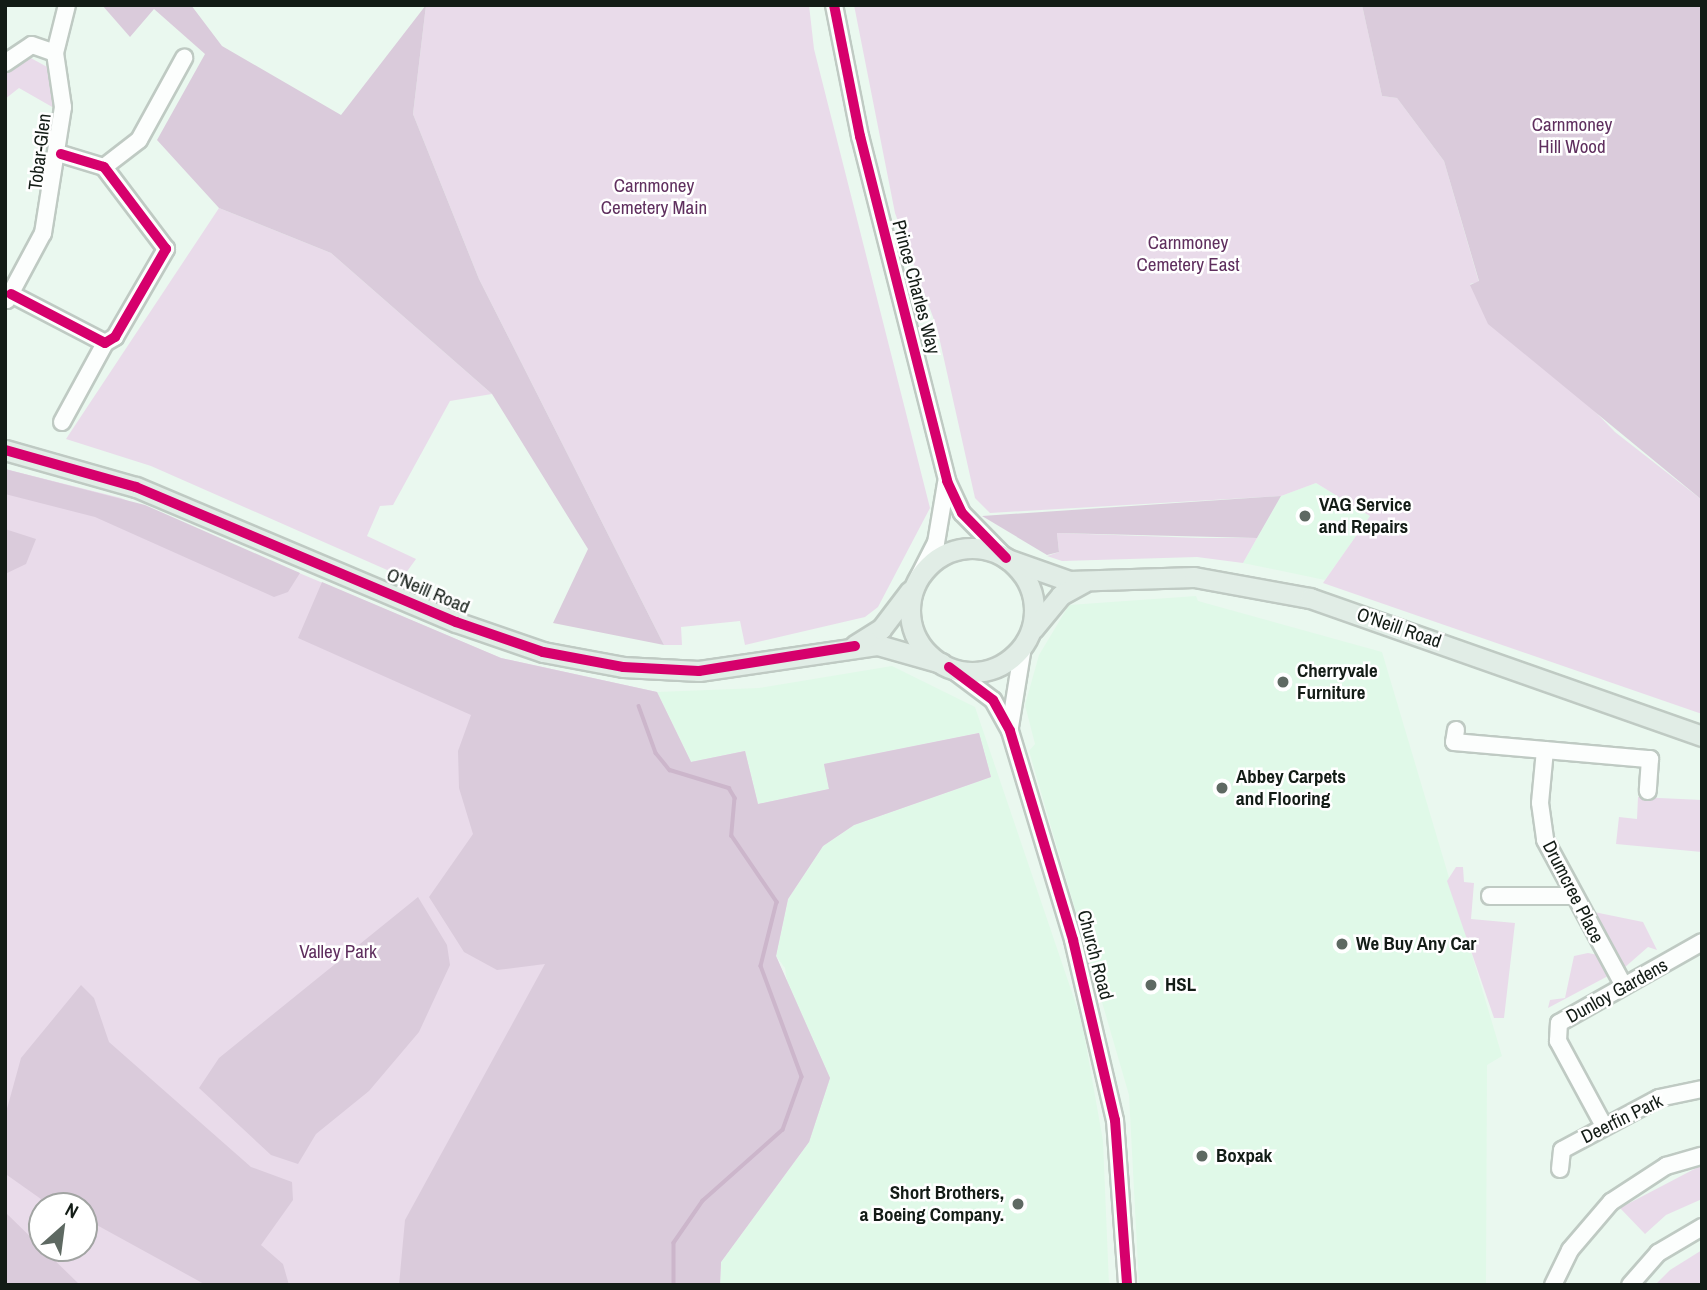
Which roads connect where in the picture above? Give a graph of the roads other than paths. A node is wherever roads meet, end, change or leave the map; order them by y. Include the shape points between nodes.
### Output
1 (67, 5) edge
2 (834, 5) edge
3 (55, 52) junction
4 (184, 58) dead end
5 (5, 63) edge
6 (61, 154) junction
7 (104, 167) junction
8 (8, 298) edge
9 (105, 343) junction
10 (62, 422) dead end
11 (5, 450) edge
12 (947, 481) junction
13 (1007, 558) junction
14 (918, 580) junction
15 (1085, 581) junction
16 (1026, 640) junction
17 (855, 646) junction
18 (945, 665) junction
19 (1456, 730) dead end
20 (1010, 731) junction
21 (1702, 736) edge
22 (1545, 750) junction
23 (1648, 791) dead end
24 (1490, 896) dead end
25 (1573, 897) junction
26 (1702, 942) edge
27 (1624, 986) junction
28 (1702, 1089) edge
29 (1604, 1126) junction
30 (1702, 1156) edge
31 (1560, 1169) dead end
32 (1702, 1227) edge
33 (1127, 1285) edge
34 (1553, 1285) edge
35 (1630, 1285) edge

1 - 3 street, Tobar-Glen
2 - 12 street, Prince Charles Way via 863,150
3 - 5 street via 32,45
3 - 6 street, Tobar-Glen via 63,79
4 - 7 street via 139,140
6 - 7 street
6 - 8 street, Tobar-Glen via 43,233
7 - 9 street via 166,248 115,337
8 - 9 street
9 - 10 street
11 - 17 main road, O'Neill Road via 136,486 456,622 543,652 623,667 699,671
12 - 13 street, Prince Charles Way via 962,513
12 - 14 street, Prince Charles Way via 936,543
13 - 14 main road via 965,548 938,558
13 - 15 main road, O'Neill Road
13 - 16 main road via 1032,592
14 - 17 main road, O'Neill Road via 881,629
14 - 18 main road via 910,607 915,633
15 - 16 main road via 1047,608
15 - 21 main road, O'Neill Road via 1195,577 1267,587
16 - 18 main road via 989,670
16 - 20 street, Church Road
17 - 18 main road, O'Neill Road via 878,645
18 - 20 street, Church Road via 993,700
19 - 22 street via 1454,742
20 - 33 street, Church Road via 1098,1038 1115,1120
22 - 23 street via 1650,760
22 - 25 street, Drumcree Place via 1541,822
24 - 25 street
25 - 27 street, Drumcree Place
26 - 27 street, Dunloy Gardens
27 - 29 street, Dunloy Gardens via 1559,1023 1557,1032
28 - 29 street, Deerfin Park via 1659,1098
29 - 31 street, Deerfin Park via 1562,1150
30 - 34 street via 1666,1166 1611,1202 1570,1250
32 - 35 street via 1658,1254

